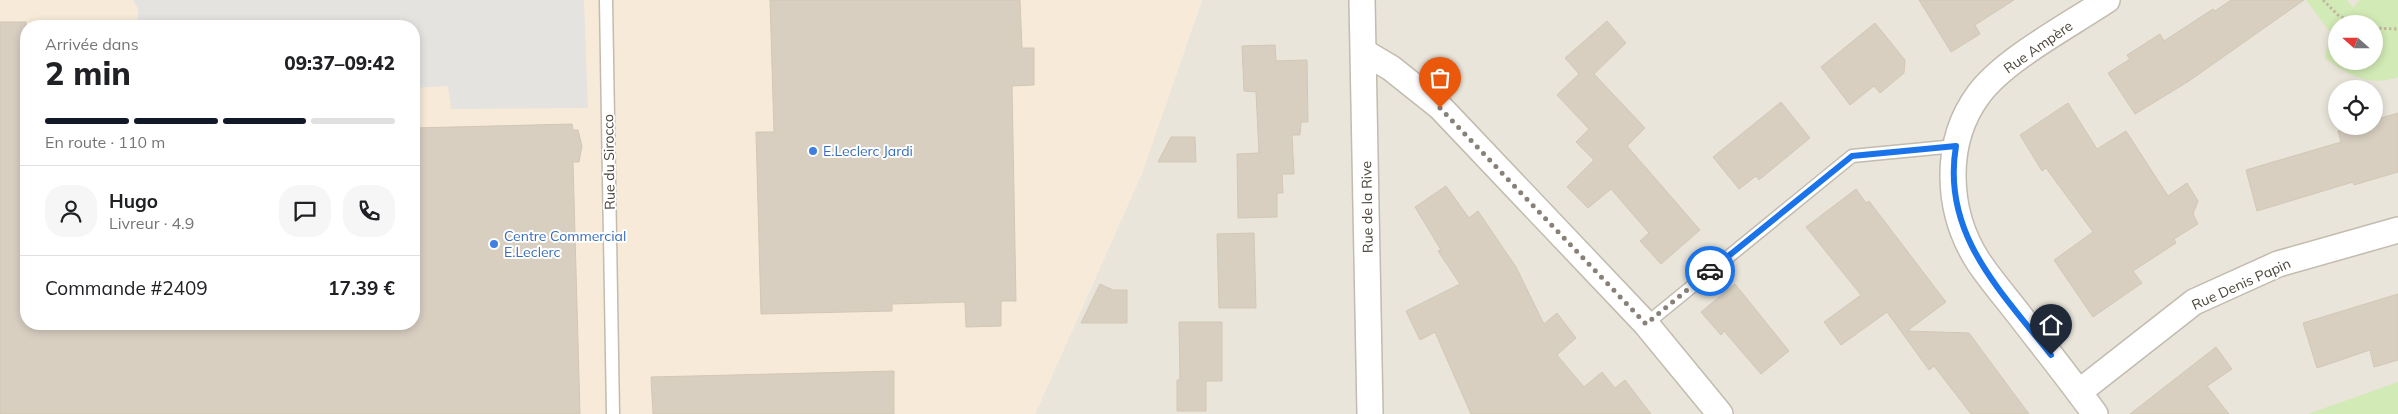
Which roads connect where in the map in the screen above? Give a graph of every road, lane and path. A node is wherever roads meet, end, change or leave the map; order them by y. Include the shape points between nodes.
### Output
1 (606, 0) edge
2 (2107, 0) edge
3 (2323, 0) edge
4 (1357, 3) edge
5 (2338, 15) edge
6 (2383, 28) edge
7 (2398, 29) edge
8 (1364, 52) junction
9 (1956, 146) junction
10 (2398, 230) edge
11 (1646, 324) junction
12 (2079, 392) junction
13 (613, 414) edge
14 (1370, 414) edge
15 (1720, 414) edge
16 (2095, 414) edge

1 - 13 lane, Rue du Sirocco
2 - 9 street, Rue Ampère via 2007,66 1980,93 1967,113
3 - 5 path
4 - 8 street, Rue de la Rive
6 - 7 path
8 - 11 street via 1391,68 1440,108
8 - 14 street, Rue de la Rive
9 - 11 lane via 1852,156
9 - 12 street, Rue Ampère via 1952,170 1954,192 1962,226 1978,260
10 - 12 street, Rue Denis Papin via 2278,264 2194,302
11 - 15 street
12 - 16 street, Rue Ampère

